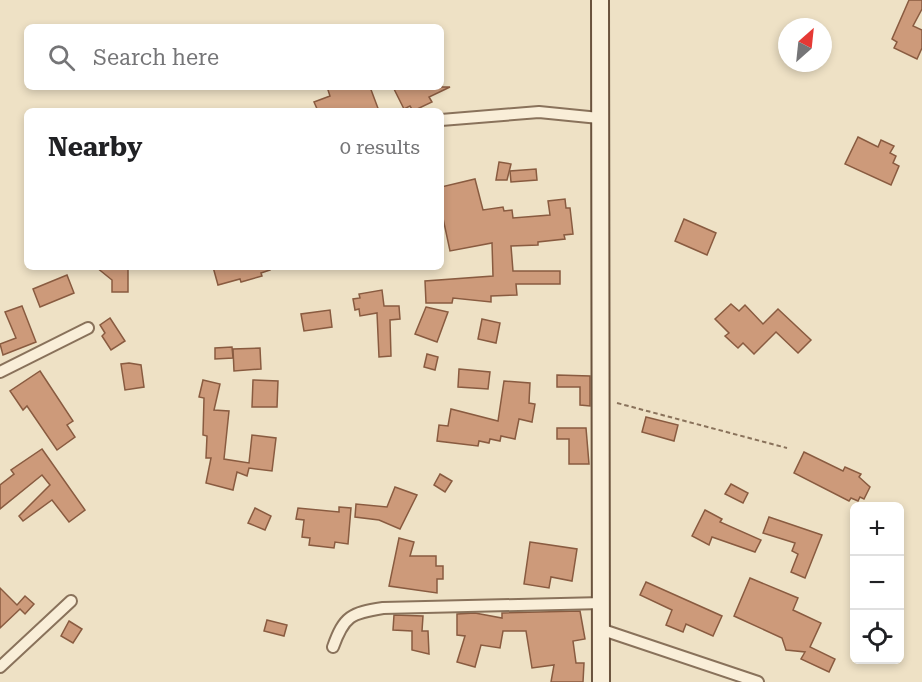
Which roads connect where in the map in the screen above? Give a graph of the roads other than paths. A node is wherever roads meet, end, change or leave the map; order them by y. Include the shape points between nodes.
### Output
1 (600, 0) edge
2 (599, 118) junction
3 (444, 120) edge
4 (88, 328) dead end
5 (0, 372) edge
6 (71, 601) dead end
7 (603, 603) junction
8 (603, 630) junction
9 (333, 647) dead end
10 (0, 667) edge
11 (601, 682) edge
12 (759, 682) edge

1 - 2 street
2 - 3 street via 539,112
2 - 7 street
4 - 5 street
6 - 10 street
7 - 8 street
7 - 9 street via 383,608 347,619
8 - 11 street
8 - 12 street

